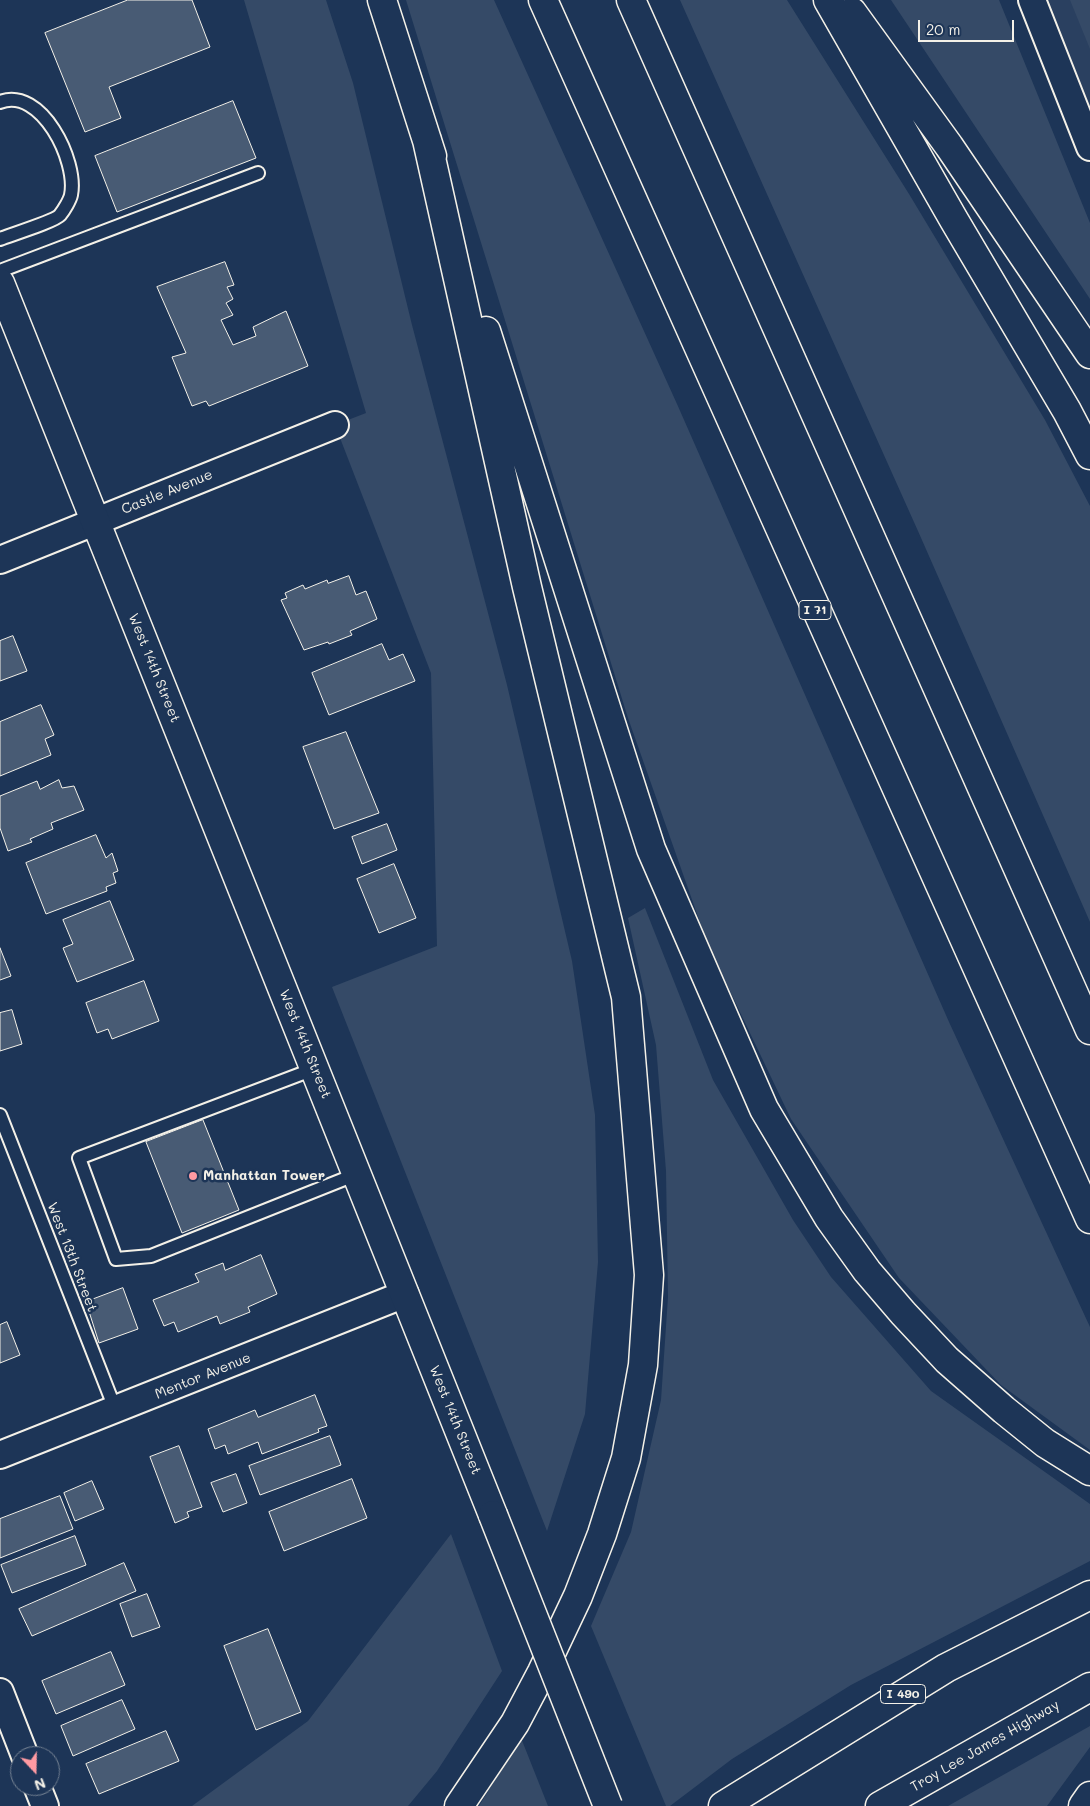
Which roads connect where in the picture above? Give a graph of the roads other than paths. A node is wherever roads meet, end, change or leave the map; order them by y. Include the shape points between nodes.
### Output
1 (382, 0) edge
2 (543, 0) edge
3 (631, 0) edge
4 (828, 0) edge
5 (844, 0) edge
6 (1032, 0) edge
7 (0, 102) edge
8 (1084, 116) edge
9 (427, 140) junction
10 (1090, 147) edge
11 (258, 173) dead end
12 (0, 239) edge
13 (0, 271) edge
14 (0, 283) edge
15 (1090, 354) edge
16 (335, 425) dead end
17 (1090, 455) edge
18 (95, 520) junction
19 (0, 560) edge
20 (1090, 1030) edge
21 (314, 1068) junction
22 (0, 1115) edge
23 (357, 1174) junction
24 (1090, 1219) edge
25 (405, 1294) junction
26 (116, 1411) junction
27 (0, 1455) edge
28 (1089, 1471) edge
29 (1090, 1595) edge
30 (1090, 1687) edge
31 (0, 1692) edge
32 (21, 1746) edge
33 (1090, 1796) edge
34 (459, 1806) edge
35 (608, 1806) edge
36 (723, 1806) edge
37 (880, 1806) edge
38 (1083, 1806) edge

1 - 9 main road
2 - 24 main road, I 71
3 - 20 main road
4 - 17 main road
5 - 15 main road via 949,146
6 - 8 street
7 - 12 lane via 8,99 29,105 44,116 56,135 71,174 71,196 59,216
8 - 10 street
9 - 28 main road via 651,849 764,1109 829,1218 867,1271 903,1313 947,1360 1004,1410 1045,1443
9 - 34 main road via 527,587 626,997 649,1276 642,1365 626,1458 602,1534 578,1596 542,1672 515,1723
11 - 13 lane
14 - 18 main road, West 14th Street
16 - 18 street, Castle Avenue
18 - 19 street, Castle Avenue
18 - 21 main road, West 14th Street
21 - 23 main road, West 14th Street
21 - 23 lane via 79,1158 116,1259 151,1256
22 - 26 lane, West 13th Street
23 - 25 main road, West 14th Street
25 - 26 street, Mentor Avenue
25 - 35 main road, West 14th Street, bridge
26 - 27 street, Mentor Avenue
29 - 36 main road, I 490 via 946,1668
30 - 37 main road, Troy Lee James Highway
31 - 32 street
33 - 38 main road

